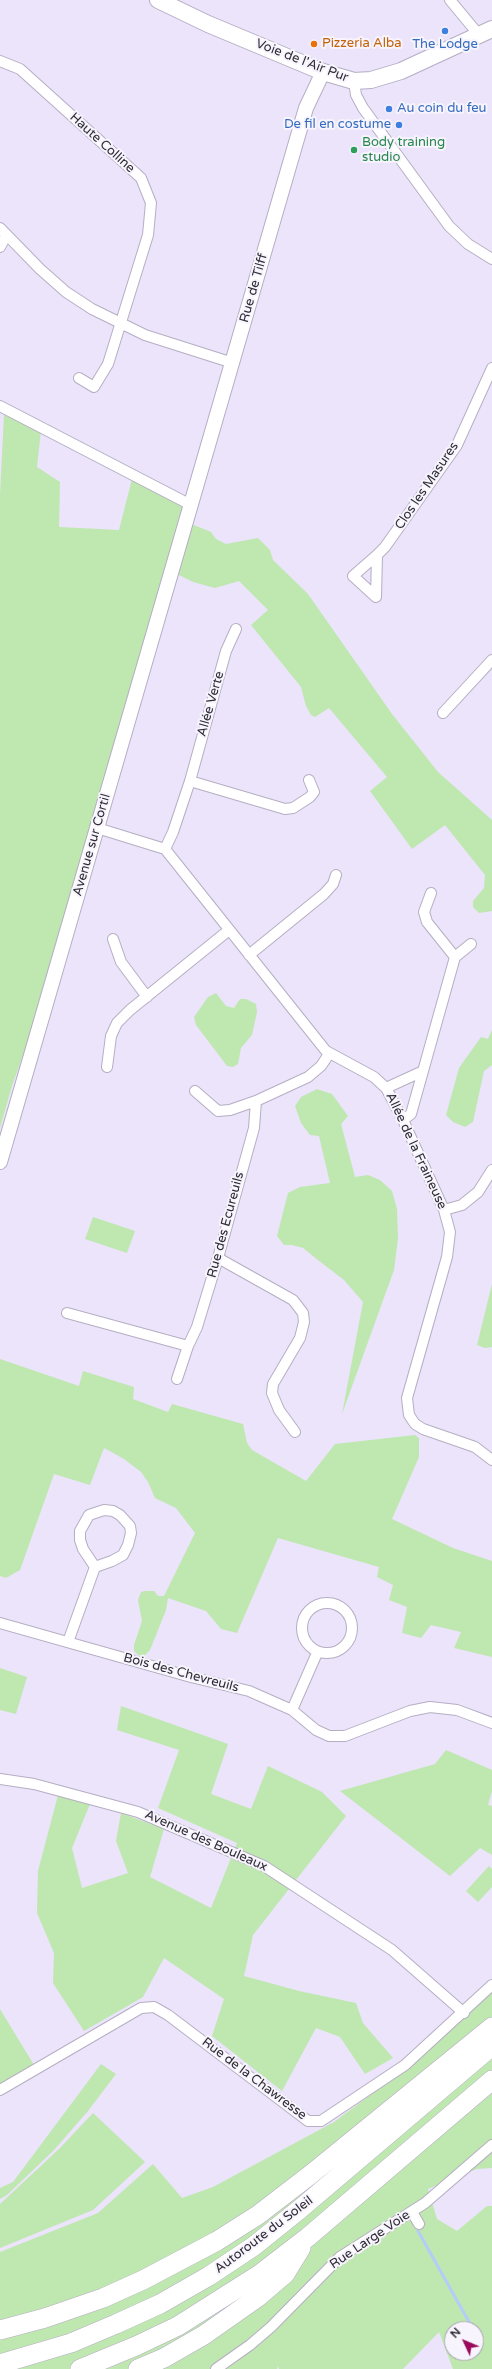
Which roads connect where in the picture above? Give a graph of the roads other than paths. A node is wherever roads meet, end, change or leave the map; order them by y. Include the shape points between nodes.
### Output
1 (158, 0) edge
2 (450, 0) edge
3 (486, 32) edge
4 (0, 61) edge
5 (323, 72) junction
6 (354, 81) junction
7 (3, 232) edge
8 (0, 247) edge
9 (492, 259) edge
10 (120, 324) junction
11 (233, 363) junction
12 (492, 368) edge
13 (79, 378) dead end
14 (0, 406) edge
15 (191, 505) junction
16 (185, 528) joint
17 (376, 555) dead end
18 (236, 629) dead end
19 (492, 660) edge
20 (443, 713) dead end
21 (309, 780) dead end
22 (190, 781) junction
23 (96, 828) junction
24 (165, 849) junction
25 (336, 875) dead end
26 (431, 893) dead end
27 (229, 930) junction
28 (113, 939) dead end
29 (471, 944) dead end
30 (249, 955) junction
31 (455, 957) junction
32 (147, 997) junction
33 (329, 1054) junction
34 (107, 1067) dead end
35 (421, 1072) junction
36 (386, 1088) junction
37 (195, 1091) dead end
38 (256, 1101) junction
39 (403, 1120) junction
40 (0, 1162) edge
41 (492, 1170) edge
42 (444, 1210) junction
43 (218, 1258) junction
44 (67, 1313) dead end
45 (188, 1346) junction
46 (177, 1380) dead end
47 (295, 1432) dead end
48 (492, 1460) edge
49 (95, 1567) junction
50 (0, 1623) edge
51 (68, 1642) junction
52 (317, 1653) junction
53 (292, 1710) junction
54 (492, 1723) edge
55 (0, 1779) edge
56 (492, 1986) edge
57 (464, 2013) junction
58 (492, 2027) edge
59 (492, 2046) edge
60 (492, 2080) edge
61 (0, 2090) edge
62 (492, 2145) edge
63 (412, 2212) junction
64 (419, 2224) dead end
65 (308, 2237) junction
66 (0, 2330) edge
67 (0, 2364) edge
68 (80, 2369) edge
69 (138, 2369) edge
70 (216, 2369) edge

1 - 5 main road, Voie de l'Air Pur
2 - 3 street
3 - 6 main road, Voie de l'Air Pur via 401,71 371,80
4 - 10 street, Haute Colline via 20,69 141,178 151,203 148,235
5 - 6 main road, Voie de l'Air Pur
5 - 11 main road, Rue de Tilff via 306,108
6 - 9 street via 356,95 363,108 449,226 468,244
7 - 8 street
7 - 10 street via 66,292
10 - 11 street via 145,335
10 - 13 street, Haute Colline via 108,364 94,387
11 - 15 main road, Rue de Tilff
12 - 17 street, Clos les Masures via 456,445 385,547
14 - 15 street
15 - 16 main road, Rue de Tilff
16 - 23 main road, Avenue sur Cortil
18 - 22 street, Allée Verte via 226,651
19 - 20 street
21 - 22 street via 314,792 300,805 285,808
22 - 24 street, Allée Verte
23 - 24 street
23 - 40 main road, Avenue sur Cortil
24 - 27 street, Allée de la Fraineuse
25 - 30 street via 333,884 324,894
26 - 31 street via 424,912 427,922
27 - 30 street, Allée de la Fraineuse
27 - 32 street
28 - 32 street via 121,962
29 - 31 street
30 - 33 street, Allée de la Fraineuse
31 - 35 street
32 - 34 street via 117,1023 111,1036
33 - 36 street, Allée de la Fraineuse via 359,1068
33 - 38 street via 321,1066 308,1077
35 - 36 street
35 - 39 street via 411,1114
36 - 39 street, Allée de la Fraineuse
37 - 38 street via 218,1111 230,1110
38 - 43 street, Rue des Ecureuils via 254,1128
39 - 42 street, Allée de la Fraineuse
41 - 42 street via 478,1192 462,1205
42 - 48 street, Allée de la Fraineuse via 450,1232 448,1257 407,1398 407,1407 411,1420 423,1429 475,1447
43 - 45 street, Rue des Ecureuils via 197,1327
43 - 47 street via 293,1300 303,1313 304,1322 300,1338 273,1384 272,1393 279,1410
44 - 45 street
45 - 46 street, Rue des Ecureuils
49 - 49 street via 112,1562 123,1555 128,1545 130,1526 113,1511 104,1510 89,1515 80,1531 83,1549
49 - 51 street
50 - 51 street, Bois des Chevreuils
51 - 53 street, Bois des Chevreuils via 184,1676 249,1691
52 - 52 street via 331,1653 341,1648 349,1640 352,1632 348,1614 333,1602 323,1602 311,1608 305,1615 303,1637
52 - 53 street
53 - 54 street, Bois des Chevreuils via 316,1730 329,1736 345,1736 410,1711 430,1707 457,1710
55 - 57 street, Avenue des Bouleaux via 34,1784 138,1812 264,1866 392,1950
56 - 57 street, Rue de la Chawresse
57 - 61 street, Rue de la Chawresse via 406,2065 321,2121 308,2121 168,2015 154,2008 141,2008
58 - 66 highway via 258,2215 217,2241 103,2298
59 - 67 highway, Autoroute du Soleil via 300,2210 254,2246 209,2276 160,2304 71,2343
60 - 65 highway, Autoroute du Soleil
62 - 63 street, Rue Large Voie via 425,2204
63 - 64 street
63 - 70 street, Rue Large Voie via 340,2258 271,2327
65 - 68 highway, Autoroute du Soleil via 260,2274 178,2326
65 - 69 highway via 285,2274 258,2297 204,2335 164,2358

